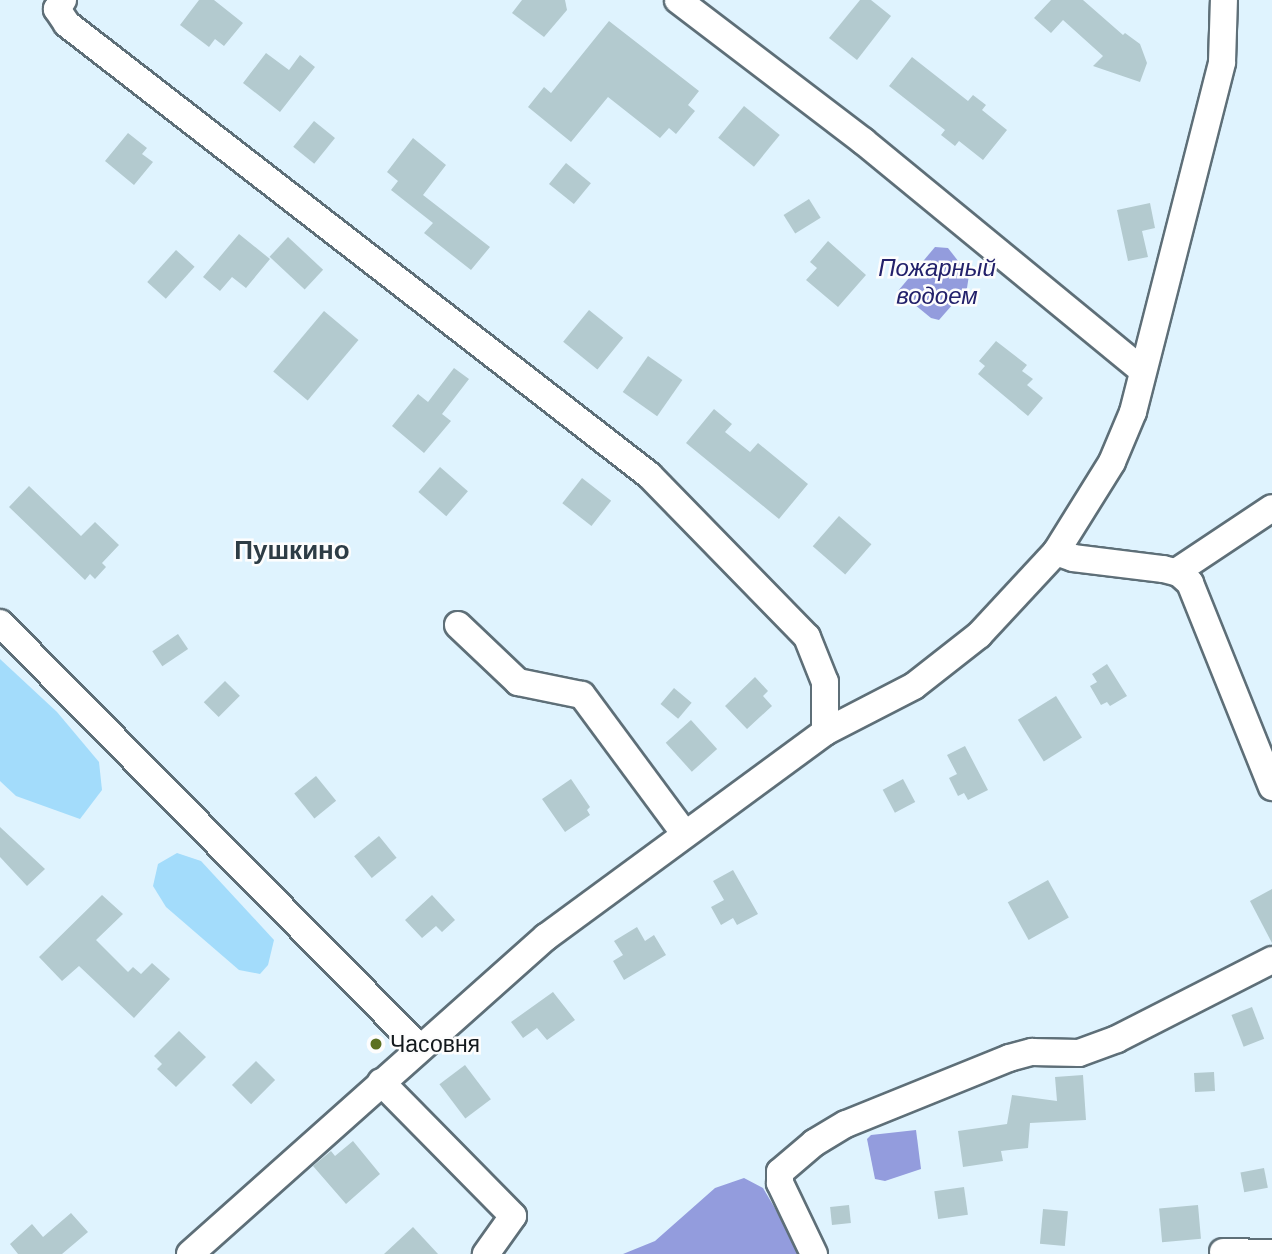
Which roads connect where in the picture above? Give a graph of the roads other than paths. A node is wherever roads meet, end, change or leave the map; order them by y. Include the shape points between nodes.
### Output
1 (63, 0) edge
2 (678, 0) edge
3 (1224, 0) edge
4 (1141, 369) junction
5 (1272, 508) edge
6 (1056, 552) junction
7 (1176, 572) junction
8 (0, 623) edge
9 (458, 625) dead end
10 (825, 732) junction
11 (1272, 787) edge
12 (684, 833) junction
13 (1272, 960) edge
14 (419, 1047) junction
15 (381, 1082) junction
16 (1223, 1252) dead end
17 (1272, 1253) edge
18 (190, 1254) edge
19 (486, 1254) edge
20 (814, 1254) edge

1 - 10 street via 57,9 67,24 649,475 807,637 825,682
2 - 4 street via 863,141
3 - 4 street via 1222,62
4 - 6 street via 1133,412 1112,462
5 - 7 street
6 - 7 street
6 - 10 street via 979,635 947,661 914,686
7 - 11 street via 1190,583
8 - 14 street
9 - 12 street via 518,682 582,695
10 - 12 street
12 - 14 street via 565,921
13 - 20 street via 1117,1039 1079,1053 1032,1052 1009,1058 846,1124 814,1143 780,1172 780,1183
14 - 15 street
15 - 18 street
15 - 19 street via 513,1216
16 - 17 street

